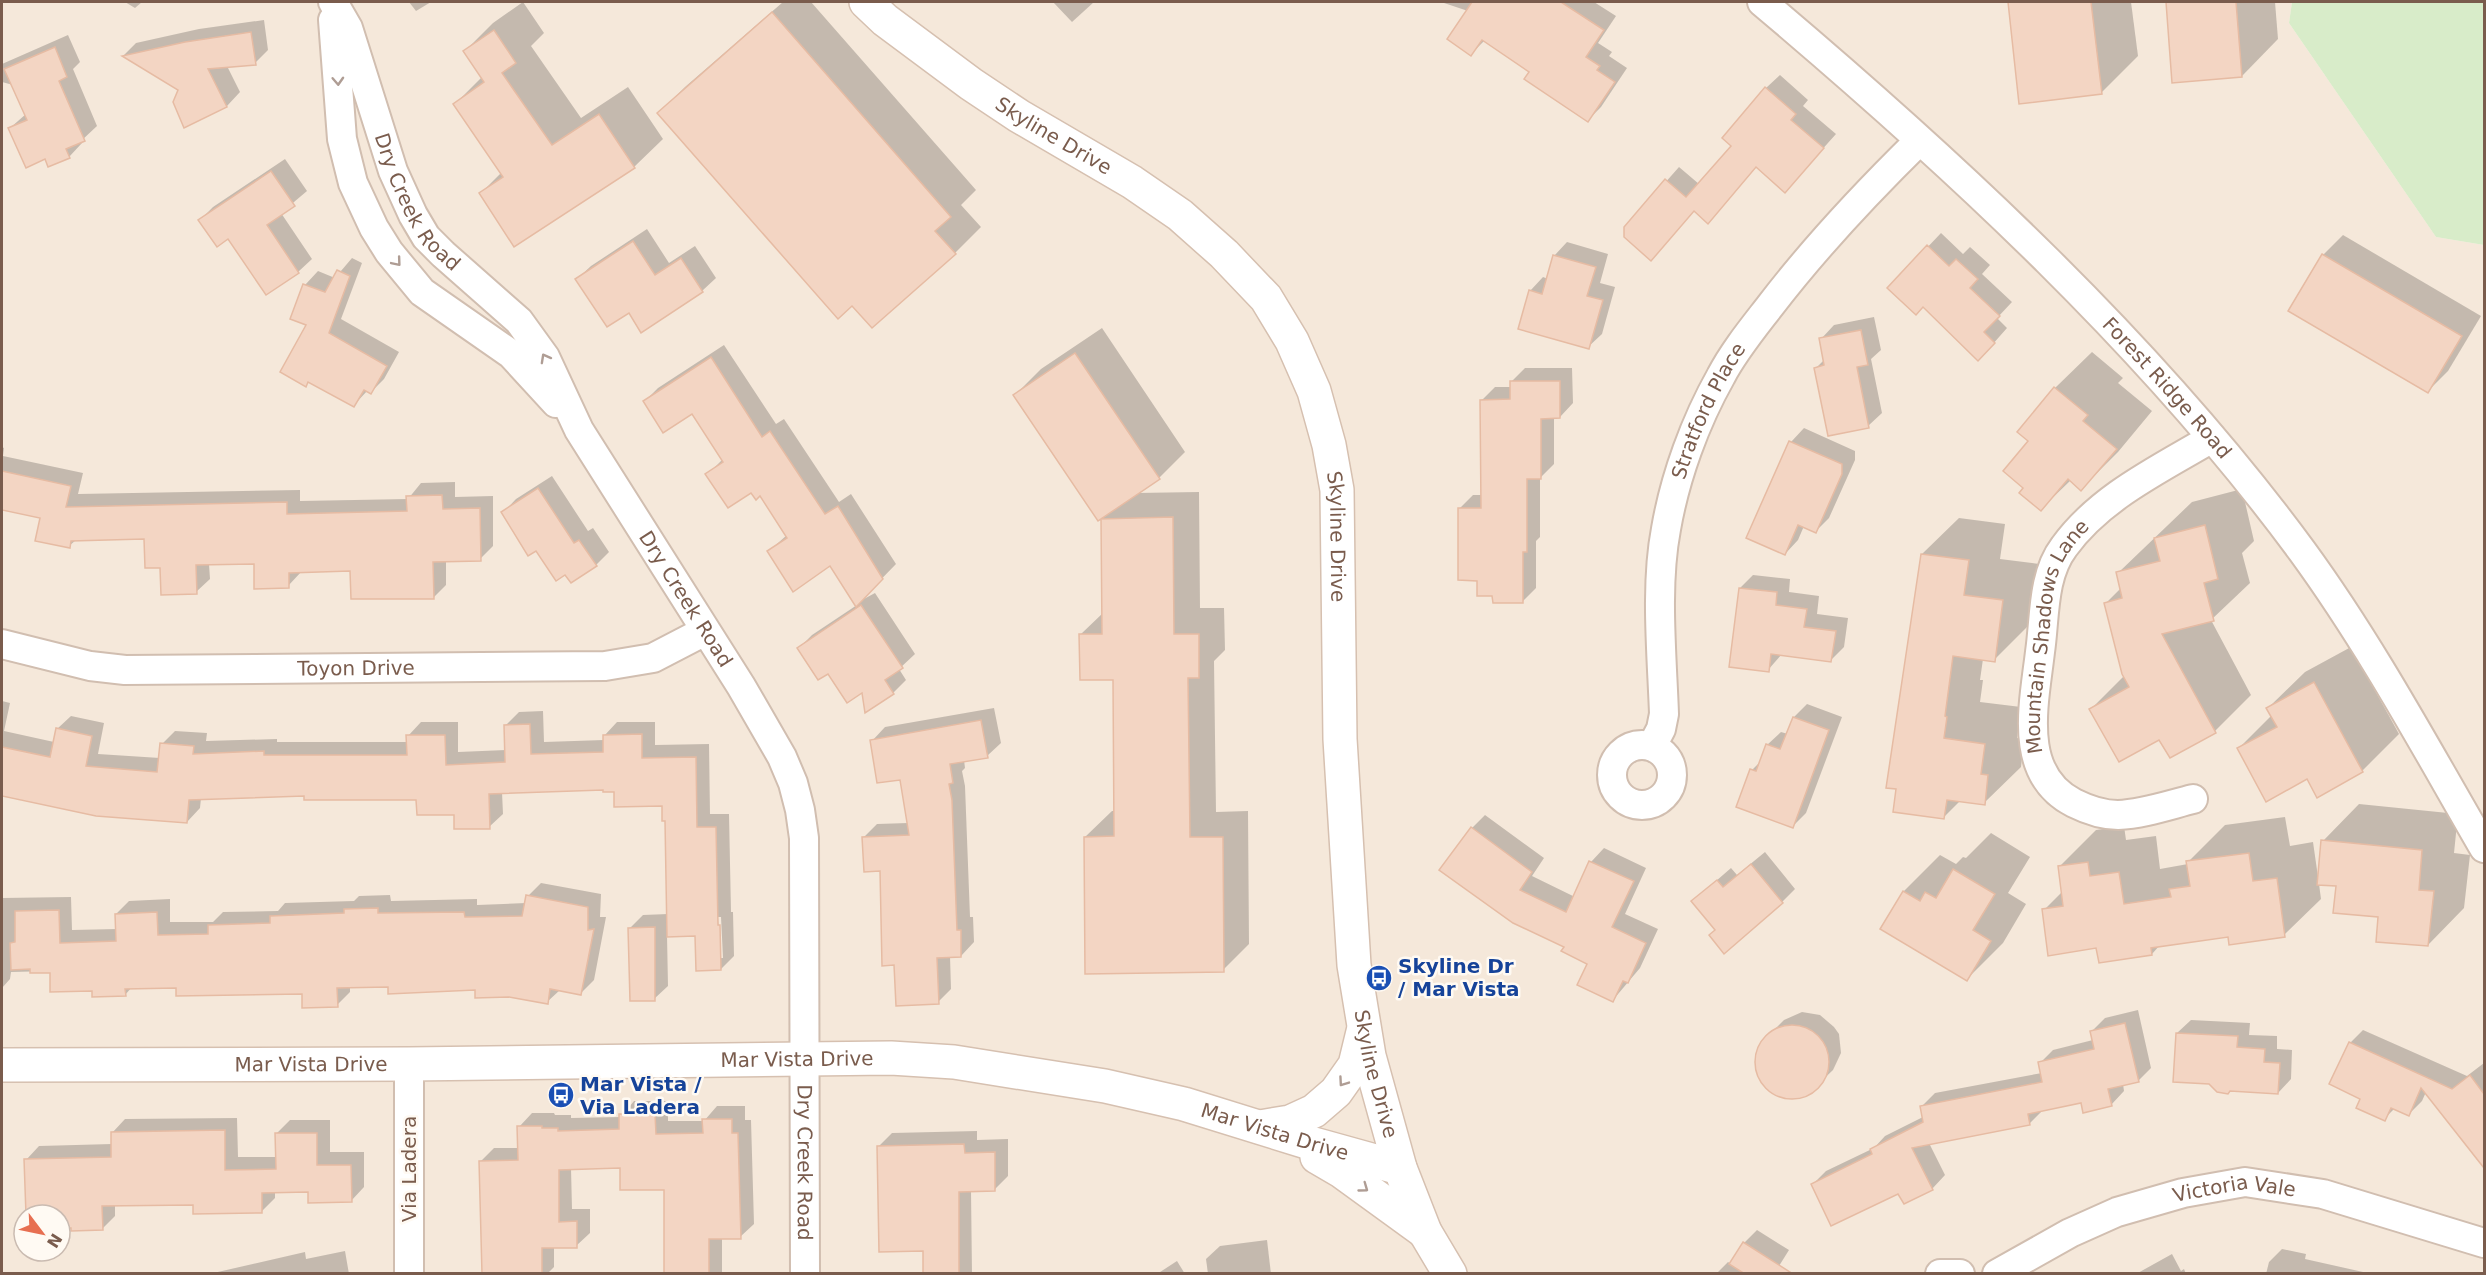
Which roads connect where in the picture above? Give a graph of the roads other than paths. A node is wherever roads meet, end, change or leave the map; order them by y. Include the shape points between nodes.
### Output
1 (332, 2) edge
2 (866, 2) edge
3 (1762, 2) edge
4 (1919, 141) junction
5 (579, 429) junction
6 (2212, 438) junction
7 (705, 631) junction
8 (2, 644) edge
9 (1652, 746) dead end
10 (2193, 799) dead end
11 (2484, 848) edge
12 (1364, 1028) junction
13 (803, 1059) junction
14 (408, 1064) junction
15 (2, 1065) edge
16 (1259, 1127) junction
17 (1400, 1168) junction
18 (1425, 1232) junction
19 (2484, 1243) edge
20 (410, 1274) edge
21 (805, 1274) edge
22 (1450, 1274) edge
23 (1940, 1274) edge
24 (1960, 1274) edge
25 (1997, 1274) edge

5 -> 1 street, Dry Creek Road via 531,336 508,310 426,237 413,215 393,171 348,28
1 -> 5 street via 342,139 352,183 374,228 388,252 423,292 511,354
2 - 12 street, Skyline Drive via 971,84 1180,215 1266,298 1292,341 1314,392 1337,490 1340,739 1354,965
3 - 4 street, Forest Ridge Road
4 - 6 street, Forest Ridge Road via 2076,290
4 - 9 street, Stratford Place via 1808,256 1757,322 1721,375 1695,432 1665,529 1661,570 1664,714
5 - 7 street, Dry Creek Road
6 - 10 street, Mountain Shadows Lane via 2098,509 2062,549 2047,593 2033,712 2038,765 2066,799 2091,811 2118,815
6 - 11 street, Forest Ridge Road via 2302,552 2361,638
7 - 8 street, Toyon Drive via 653,658 605,666 125,670 90,666
7 - 13 street, Dry Creek Road via 782,757 800,810 804,838
12 -> 16 street via 1355,1065 1336,1092 1306,1115
12 - 17 street, Skyline Drive
13 - 14 street, Mar Vista Drive
13 - 16 street, Mar Vista Drive via 954,1062 1023,1072 1184,1104
13 - 21 street, Dry Creek Road
14 - 15 street, Mar Vista Drive
14 - 20 street, Via Ladera
16 - 17 street, Mar Vista Drive
16 -> 18 street via 1341,1171
17 - 18 street, Skyline Drive
18 - 22 street, Skyline Drive
19 - 25 street, Victoria Vale via 2323,1194 2245,1182 2183,1193 2117,1212
23 - 24 street

